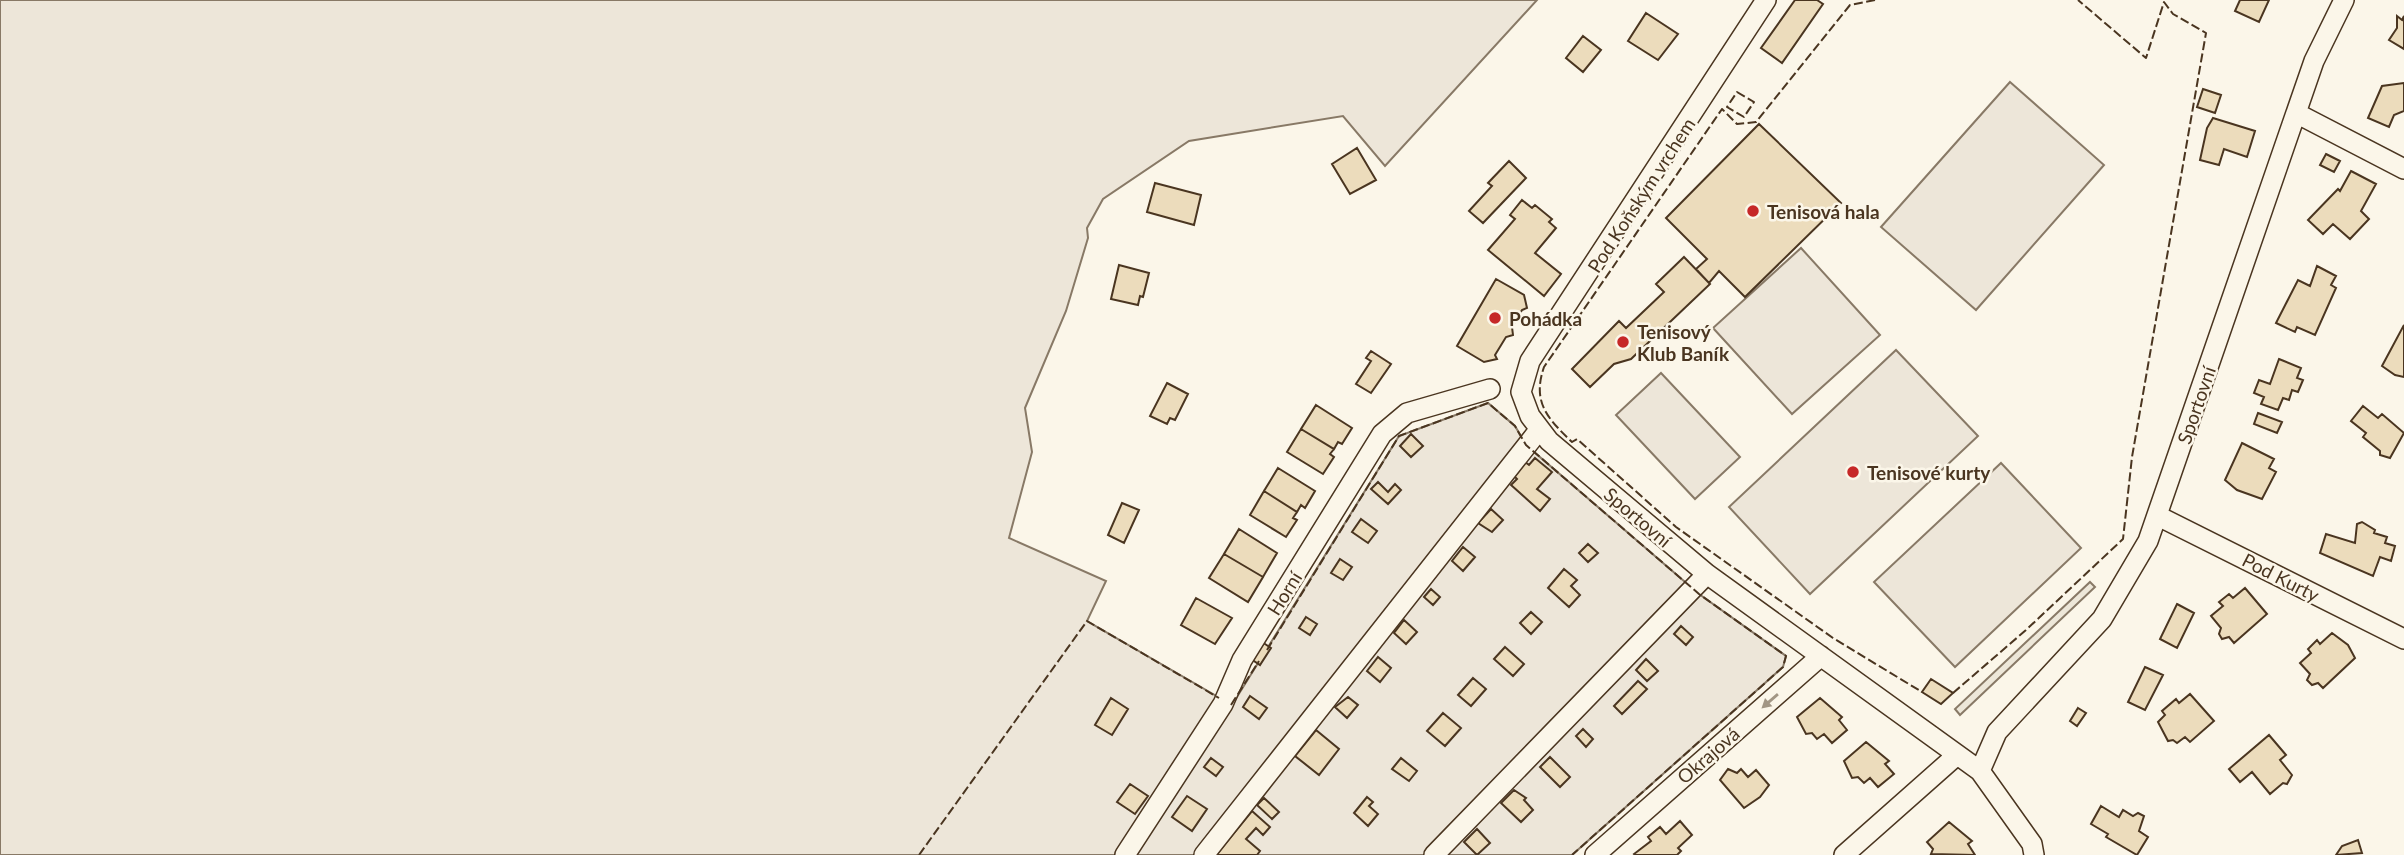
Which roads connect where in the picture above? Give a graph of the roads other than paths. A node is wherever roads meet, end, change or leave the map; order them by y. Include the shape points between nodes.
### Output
1 (1766, 0) edge
2 (2344, 0) edge
3 (2296, 113) junction
4 (2404, 169) edge
5 (1490, 389) dead end
6 (1521, 392) joint
7 (1539, 430) junction
8 (2158, 516) junction
9 (1707, 574) junction
10 (2404, 639) edge
11 (1821, 656) junction
12 (1957, 755) junction
13 (1980, 771) junction
14 (2038, 851) edge
15 (1125, 855) edge
16 (1204, 855) edge
17 (1434, 855) edge
18 (1595, 855) edge
19 (1844, 855) edge

1 - 6 street, Pod Koňským vrchem via 1530,361
2 - 3 street, Sportovní via 2314,61
3 - 4 street
3 - 8 street, Sportovní
5 - 15 street, Horní via 1407,413 1382,434 1242,660 1223,704
6 - 7 street, Sportovní
7 - 9 street, Sportovní
7 - 16 street
8 - 10 street, Pod Kurty
8 - 13 street, Sportovní via 2102,619 1997,732
9 - 11 street, Sportovní
9 - 17 street
11 - 12 street, Sportovní
11 -> 18 street, Okrajová
12 - 13 street, Sportovní
12 - 19 street
13 - 14 street, Sportovní

